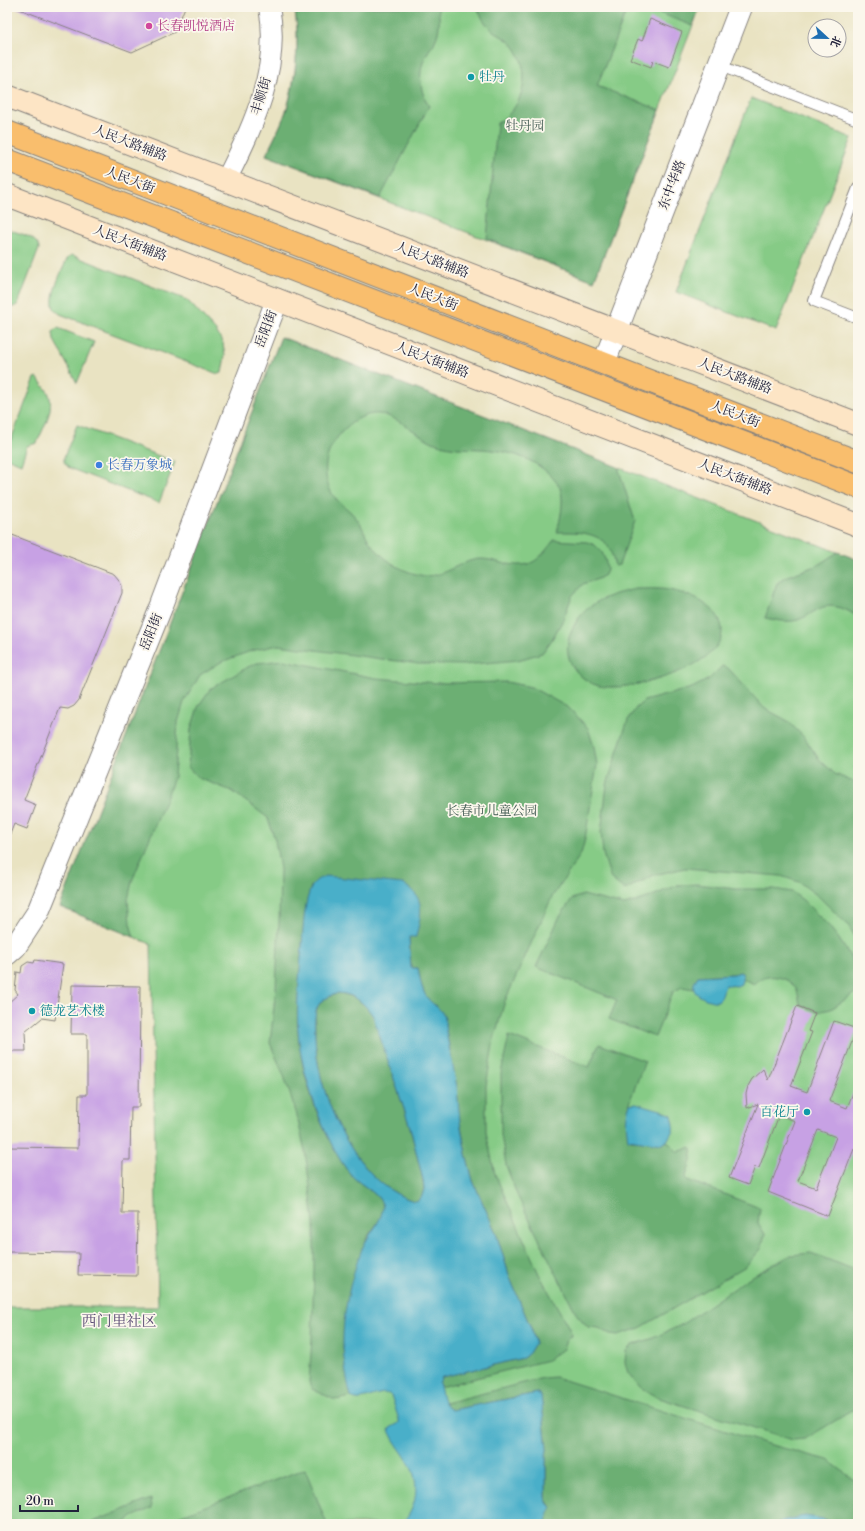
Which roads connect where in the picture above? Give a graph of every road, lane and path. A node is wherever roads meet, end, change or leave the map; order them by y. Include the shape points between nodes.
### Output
1 (269, 7) edge
2 (741, 7) edge
3 (718, 65) junction
4 (7, 96) edge
5 (858, 120) edge
6 (7, 132) edge
7 (7, 160) edge
8 (226, 180) junction
9 (858, 188) edge
10 (7, 195) edge
11 (277, 300) junction
12 (858, 318) edge
13 (616, 330) junction
14 (604, 363) junction
15 (858, 424) edge
16 (858, 462) edge
17 (858, 487) edge
18 (858, 525) edge
19 (7, 954) edge

1 - 8 street, 丰顺街 via 272,24 271,57 265,85 255,118
2 - 3 street, 东中华路
3 - 5 lane
3 - 13 street, 东中华路
4 - 8 main road, 人民大路辅路
6 - 14 main road, 人民大街
7 - 17 main road, 人民大街
8 - 13 main road, 人民大路辅路
9 - 12 lane via 814,301
10 - 11 main road, 人民大街辅路
11 - 18 main road, 人民大街辅路
11 - 19 street, 岳阳街 via 162,605 38,912 15,947
13 - 14 street, 东中华路
13 - 15 main road, 人民大路辅路
14 - 16 main road, 人民大街

